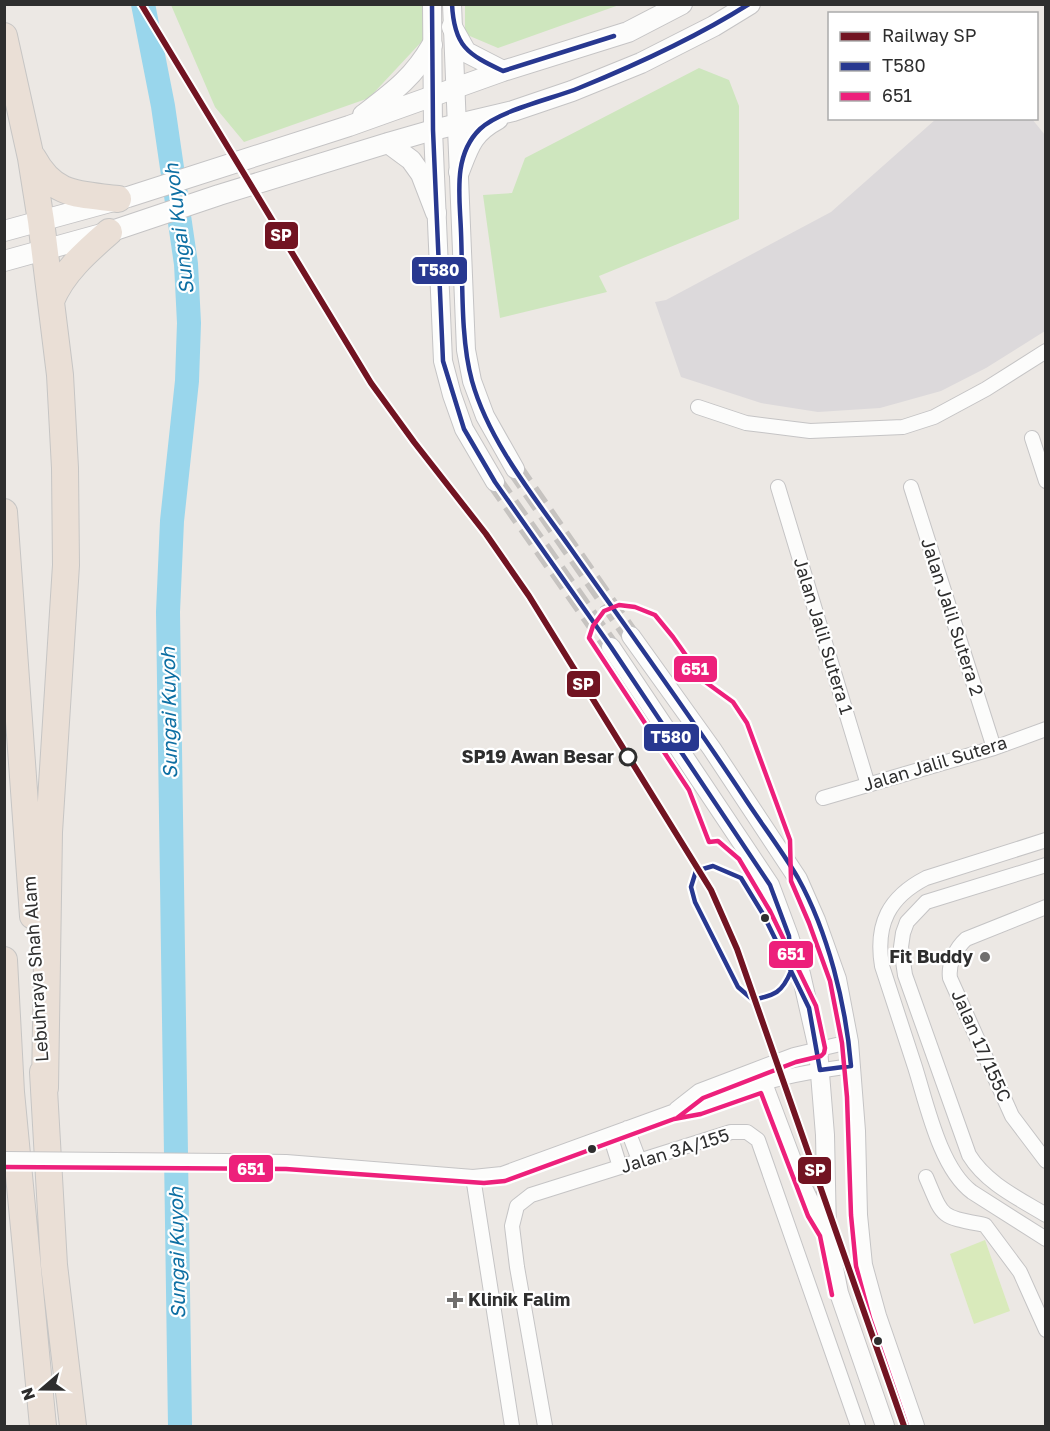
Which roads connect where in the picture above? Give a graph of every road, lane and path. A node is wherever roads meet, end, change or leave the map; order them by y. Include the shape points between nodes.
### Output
1 (432, 4) edge
2 (452, 4) edge
3 (682, 4) edge
4 (750, 4) edge
5 (452, 27) junction
6 (4, 36) edge
7 (432, 45) junction
8 (503, 71) junction
9 (455, 87) junction
10 (432, 95) junction
11 (513, 111) junction
12 (457, 124) junction
13 (349, 126) junction
14 (433, 130) junction
15 (388, 143) junction
16 (30, 152) junction
17 (459, 172) junction
18 (123, 198) junction
19 (436, 213) junction
20 (34, 223) junction
21 (4, 231) edge
22 (109, 232) junction
23 (38, 251) junction
24 (4, 261) edge
25 (51, 301) junction
26 (1046, 351) edge
27 (698, 407) dead end
28 (1032, 438) dead end
29 (515, 469) tunnel mouth
30 (1046, 481) edge
31 (495, 482) tunnel mouth
32 (911, 487) dead end
33 (778, 488) dead end
34 (4, 512) edge
35 (631, 636) tunnel mouth
36 (611, 647) tunnel mouth
37 (1046, 729) edge
38 (994, 748) junction
39 (868, 785) junction
40 (823, 798) dead end
41 (1046, 840) edge
42 (1017, 850) junction
43 (1046, 865) edge
44 (1046, 907) edge
45 (4, 960) edge
46 (849, 1042) junction
47 (818, 1049) junction
48 (4, 1061) edge
49 (851, 1066) junction
50 (820, 1070) junction
51 (765, 1083) junction
52 (45, 1088) junction
53 (11, 1092) junction
54 (672, 1112) junction
55 (627, 1128) junction
56 (610, 1135) junction
57 (4, 1159) edge
58 (639, 1160) junction
59 (1046, 1161) edge
60 (620, 1167) junction
61 (473, 1177) junction
62 (926, 1177) dead end
63 (1046, 1215) edge
64 (827, 1233) junction
65 (1046, 1239) edge
66 (1046, 1330) edge
67 (43, 1426) edge
68 (73, 1426) edge
69 (512, 1426) edge
70 (544, 1426) edge
71 (858, 1426) edge
72 (885, 1426) edge
73 (915, 1426) edge

1 - 7 street
2 - 5 street
3 - 8 main road via 628,32
4 - 11 main road via 641,63
5 - 8 main road via 466,52
5 - 9 street
6 - 16 highway
7 - 10 street
7 - 13 main road via 411,76
8 - 9 main road
9 - 10 main road
9 - 12 street
10 - 13 main road
10 - 14 street
11 - 12 main road
11 - 17 main road via 482,127 471,140
12 - 14 main road
12 - 17 street
13 - 18 main road
14 - 15 main road
14 - 19 street
15 - 19 main road via 411,160 421,174
15 - 22 main road
16 - 18 highway via 51,184 75,194
16 - 20 highway
17 - 29 street via 466,350 485,416
18 - 20 main road
19 - 31 street via 443,361 464,429
20 - 21 main road
20 - 23 highway
22 - 23 main road
22 - 25 highway via 75,264
23 - 24 main road
23 - 25 highway
25 - 52 highway via 60,375 66,565 49,832
26 - 27 street via 934,417 903,427 810,431 746,423
28 - 30 street
32 - 38 street, Jalan Jalil Sutera 2
33 - 39 street, Jalan Jalil Sutera 1
34 - 52 highway, Lebuhraya Shah Alam
35 - 46 street via 712,748 798,879 837,979
36 - 47 street via 770,885 801,974
37 - 38 street, Jalan Jalil Sutera
38 - 39 street, Jalan Jalil Sutera
39 - 40 street, Jalan Jalil Sutera
41 - 42 street
42 - 43 street via 1033,854
42 - 65 street via 926,878 905,891 882,926 879,950 934,1125 955,1174 972,1192
43 - 63 street via 926,902 907,922 901,947 905,975 969,1155 990,1180
44 - 59 street, Jalan 17/155C via 966,939 959,945 949,969 1012,1116
45 - 53 highway, Lebuhraya Shah Alam
46 - 47 street
46 - 49 street
47 - 50 street
47 - 54 street via 699,1091
48 - 53 highway
49 - 50 street
49 - 73 street via 864,1265 877,1316
50 - 51 street
50 - 64 street
51 - 54 street via 699,1107
51 - 64 street via 815,1213
52 - 68 highway, Lebuhraya Shah Alam via 54,1265
53 - 67 highway, Lebuhraya Shah Alam
54 - 55 street
55 - 56 street
55 - 58 street
56 - 60 street
56 - 61 street via 502,1174
57 - 61 street, bridge via 286,1162
58 - 60 street, Jalan 3A/155
58 - 71 street, Jalan 3A/155 via 731,1132 747,1132 758,1140
60 - 70 street, Jalan 3A/155 via 531,1195 517,1206 513,1226 517,1267
61 - 69 street
62 - 66 street via 940,1210 950,1218 985,1225 1020,1272
64 - 72 street via 839,1293

